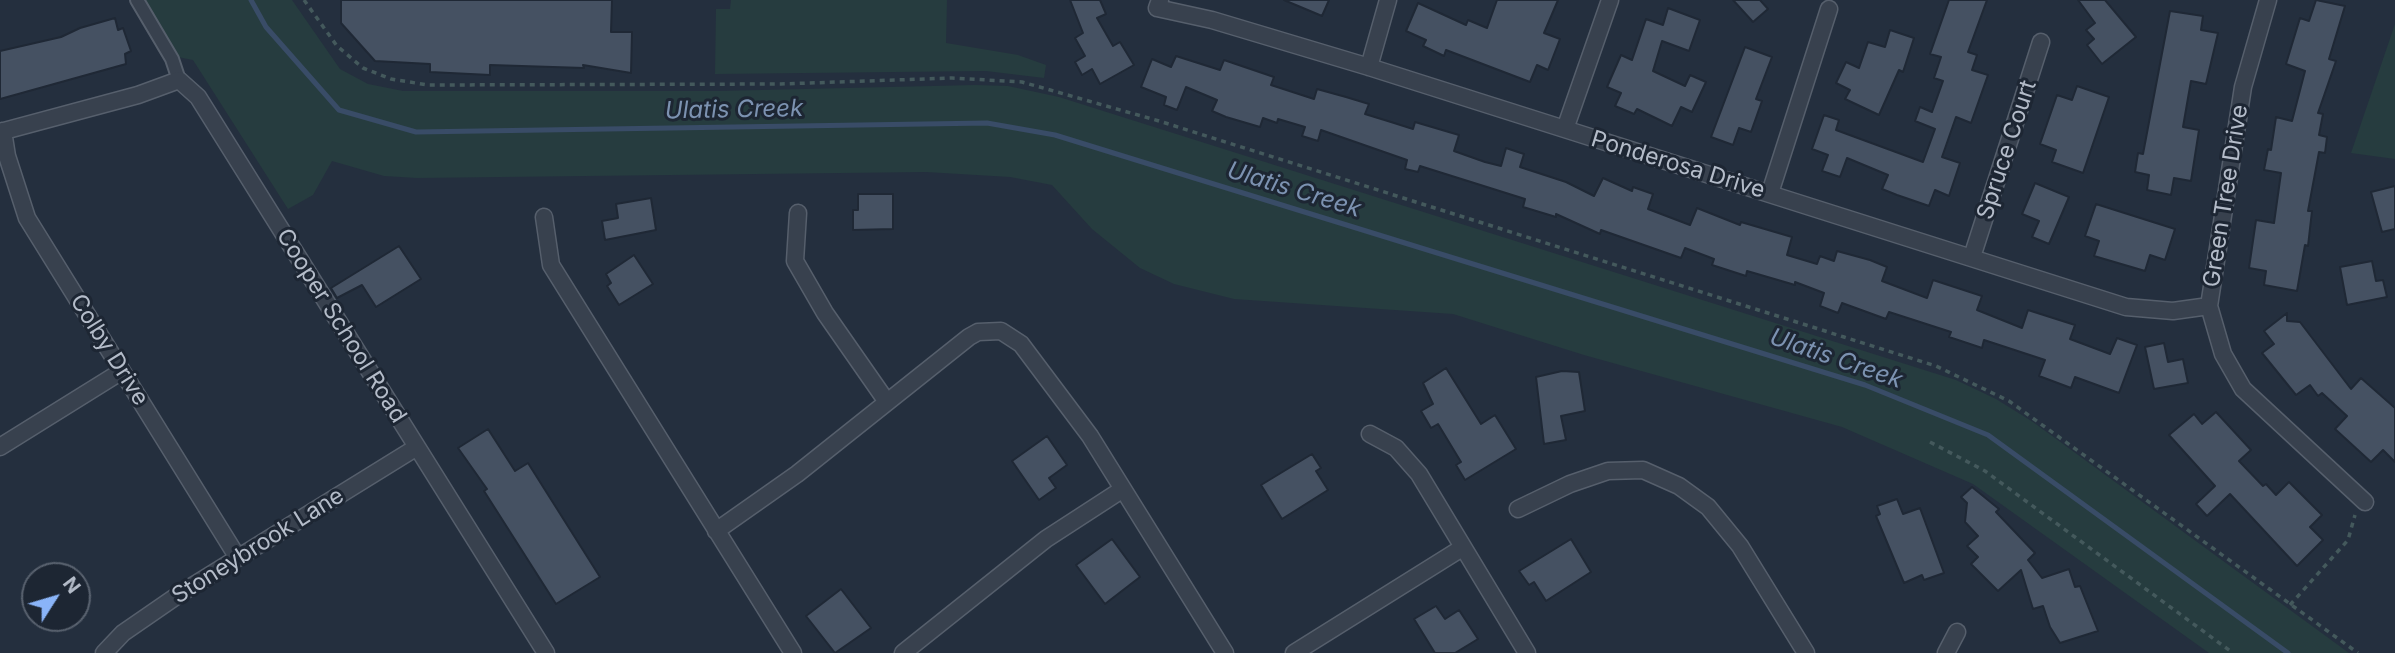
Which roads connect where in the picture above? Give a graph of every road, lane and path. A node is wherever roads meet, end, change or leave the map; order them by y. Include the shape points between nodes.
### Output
1 (137, 0) edge
2 (304, 0) edge
3 (1160, 0) edge
4 (1388, 0) edge
5 (1610, 0) edge
6 (2268, 0) edge
7 (1829, 9) dead end
8 (2041, 42) dead end
9 (1369, 66) junction
10 (179, 80) junction
11 (1565, 129) junction
12 (1, 131) edge
13 (1770, 193) junction
14 (798, 213) dead end
15 (544, 217) dead end
16 (1972, 257) junction
17 (2209, 306) junction
18 (122, 371) junction
19 (887, 402) junction
20 (1370, 434) dead end
21 (1930, 442) dead end
22 (0, 447) edge
23 (417, 447) junction
24 (1123, 489) junction
25 (2365, 502) joint
26 (1518, 509) dead end
27 (716, 531) junction
28 (1462, 548) junction
29 (238, 558) junction
30 (2290, 605) junction
31 (1957, 632) dead end
32 (104, 653) edge
33 (546, 653) edge
34 (793, 653) edge
35 (902, 653) edge
36 (1225, 653) edge
37 (1294, 653) edge
38 (1527, 653) edge
39 (1806, 653) edge
40 (1946, 653) edge
41 (2233, 653) edge
42 (2358, 653) edge

1 - 10 street, Cooper School Road via 173,59
2 - 30 path via 337,46 363,68 391,79 428,85 781,84 971,78 1042,87 1159,121 1936,366 2035,418
3 - 9 street, Ponderosa Drive via 1157,8
4 - 9 street
5 - 11 street
6 - 17 street, Green Tree Drive via 2243,87
7 - 13 street
8 - 16 street, Spruce Court
9 - 11 street, Ponderosa Drive
10 - 12 street
10 - 23 street, Cooper School Road via 198,97
11 - 13 street, Ponderosa Drive
12 - 18 street, Colby Drive via 27,218
13 - 16 street, Ponderosa Drive
14 - 19 street via 795,261
15 - 27 street via 551,265
16 - 17 street, Ponderosa Drive via 2126,307 2173,311
17 - 25 street, Green Tree Drive via 2223,354 2243,389
18 - 22 street
18 - 29 street, Colby Drive
19 - 24 street via 969,337 1001,331 1021,344 1090,436
19 - 27 street
20 - 28 street via 1396,448 1419,474
21 - 41 path via 1986,471
23 - 29 street, Stoneybrook Lane
23 - 33 street, Cooper School Road
24 - 35 street via 1046,539
24 - 36 street
25 - 30 path via 2354,516 2348,540
26 - 39 street via 1608,471 1643,470 1679,486 1708,507 1741,546
27 - 34 street
28 - 37 street
28 - 38 street
29 - 32 street, Stoneybrook Lane via 123,633
30 - 42 path
31 - 40 street

